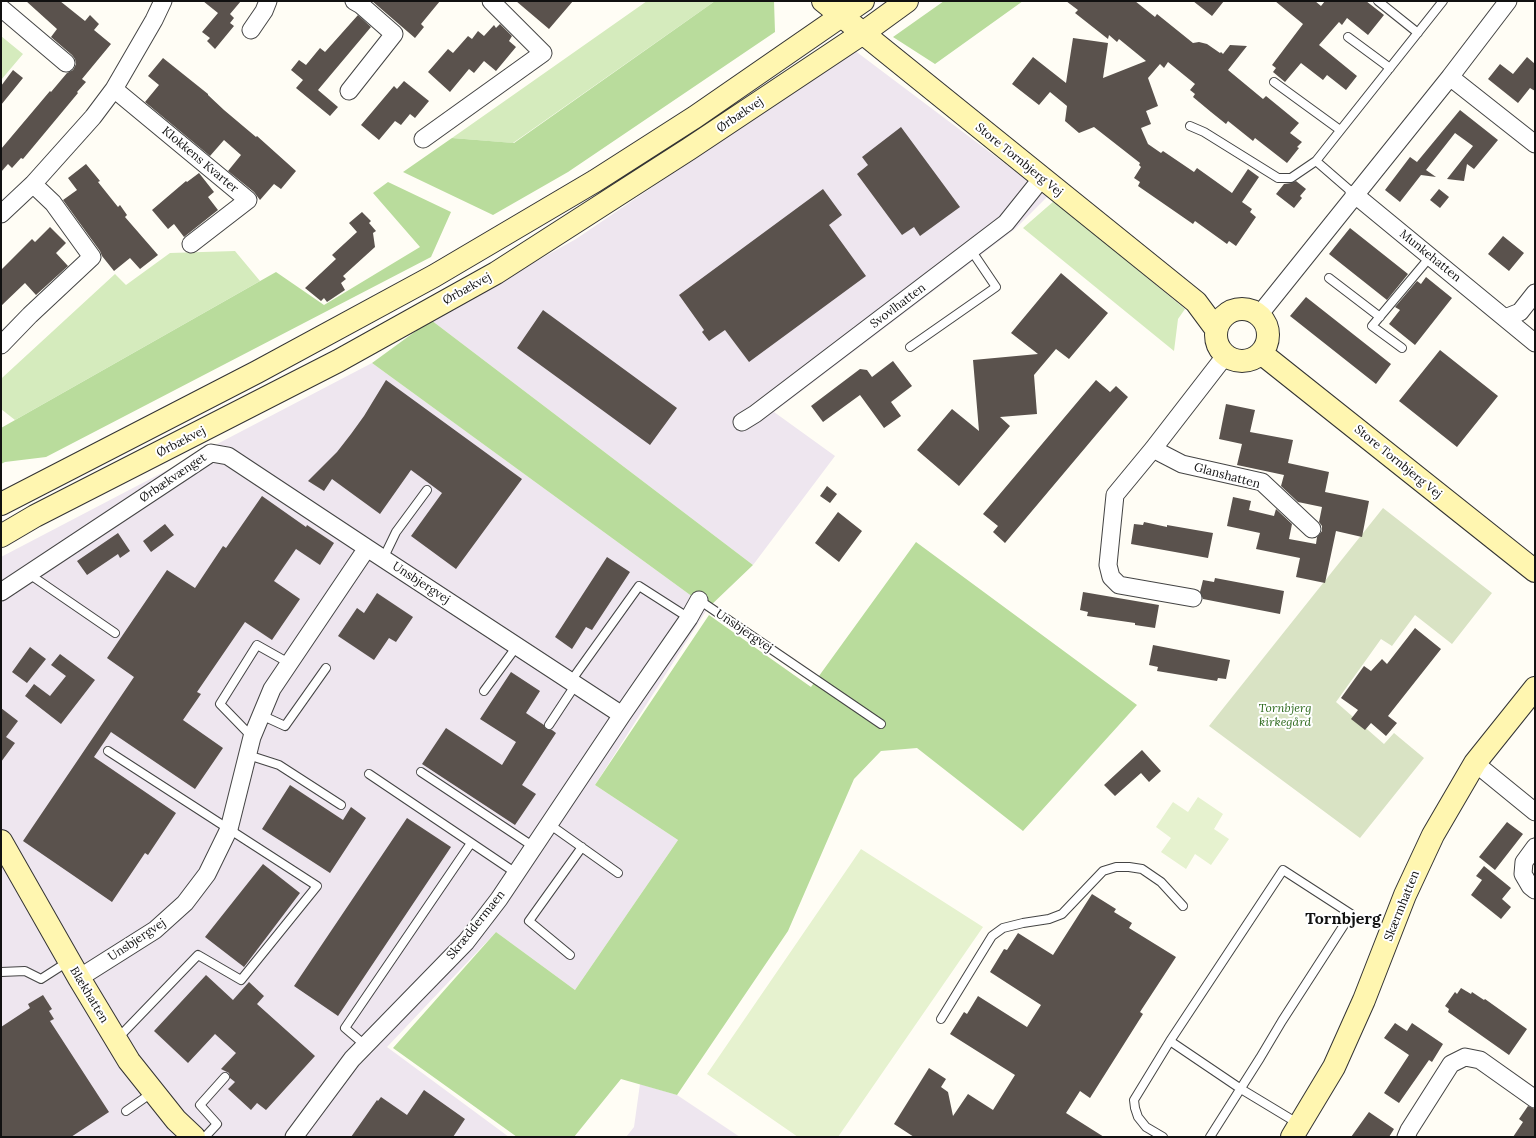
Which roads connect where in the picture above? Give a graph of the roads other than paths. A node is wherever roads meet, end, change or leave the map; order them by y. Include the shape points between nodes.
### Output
1 (164, 1) edge
2 (268, 1) edge
3 (354, 1) edge
4 (492, 1) edge
5 (823, 1) edge
6 (863, 1) edge
7 (907, 1) edge
8 (1378, 1) edge
9 (1443, 1) edge
10 (1508, 1) edge
11 (3, 12) edge
12 (842, 16) junction
13 (251, 30) dead end
14 (863, 33) junction
15 (1418, 33) junction
16 (1348, 37) dead end
17 (66, 62) dead end
18 (1390, 68) junction
19 (1450, 76) junction
20 (1274, 82) dead end
21 (114, 89) junction
22 (349, 91) dead end
23 (1190, 126) dead end
24 (1340, 130) junction
25 (423, 139) dead end
26 (1535, 144) edge
27 (1316, 161) junction
28 (1042, 178) junction
29 (33, 184) junction
30 (1354, 194) junction
31 (1, 214) edge
32 (191, 244) dead end
33 (971, 250) junction
34 (1430, 257) junction
35 (1329, 278) dead end
36 (1535, 293) edge
37 (1259, 315) junction
38 (1380, 316) junction
39 (1506, 318) junction
40 (1222, 321) junction
41 (1535, 343) edge
42 (1, 345) edge
43 (910, 347) dead end
44 (1402, 348) dead end
45 (1261, 354) junction
46 (1225, 356) junction
47 (742, 422) dead end
48 (1153, 449) junction
49 (427, 490) dead end
50 (1, 504) edge
51 (1312, 529) dead end
52 (1, 536) edge
53 (367, 548) junction
54 (383, 559) junction
55 (1535, 571) edge
56 (29, 574) junction
57 (1, 592) edge
58 (1193, 598) dead end
59 (699, 600) joint
60 (689, 618) junction
61 (114, 633) dead end
62 (516, 646) junction
63 (289, 663) junction
64 (326, 668) dead end
65 (574, 683) junction
66 (1535, 688) edge
67 (484, 691) dead end
68 (622, 714) junction
69 (261, 715) junction
70 (881, 724) dead end
71 (549, 725) dead end
72 (252, 737) junction
73 (108, 751) dead end
74 (248, 755) junction
75 (1475, 763) junction
76 (421, 772) dead end
77 (369, 774) dead end
78 (341, 805) dead end
79 (1535, 812) edge
80 (549, 824) junction
81 (229, 829) junction
82 (471, 843) junction
83 (534, 847) junction
84 (582, 847) junction
85 (1535, 848) edge
86 (4, 854) edge
87 (516, 873) junction
88 (618, 873) dead end
89 (1535, 890) edge
90 (1183, 906) dead end
91 (570, 955) dead end
92 (74, 969) junction
93 (1, 972) edge
94 (940, 1019) dead end
95 (116, 1040) junction
96 (1170, 1041) junction
97 (366, 1046) junction
98 (226, 1077) dead end
99 (1241, 1088) junction
100 (154, 1092) junction
101 (1535, 1099) edge
102 (126, 1111) dead end
103 (1296, 1131) edge
104 (194, 1137) edge
105 (205, 1137) edge
106 (294, 1137) edge
107 (1163, 1137) edge
108 (1210, 1137) edge
109 (1406, 1137) edge

1 - 21 street
2 - 13 street
3 - 22 street via 361,4 394,34
4 - 25 street via 543,53
5 - 12 main road, Store Tornbjerg Vej
6 - 12 main road, Ørbækvej
7 - 14 main road, Ørbækvej
8 - 15 lane
9 - 15 lane
10 - 19 street
11 - 17 street
12 - 14 main road, Store Tornbjerg Vej
12 - 50 main road, Ørbækvej via 688,122 595,181 434,276 257,372
14 - 28 main road, Store Tornbjerg Vej
14 - 52 main road, Ørbækvej via 690,149 496,273 338,361 35,516
15 - 18 lane
16 - 18 lane
18 - 24 lane
19 - 26 street
19 - 30 street
20 - 24 lane
21 - 29 street via 83,129
21 - 32 street, Klokkens Kvarter via 248,200
23 - 27 lane via 1278,178 1291,178
24 - 27 lane
27 - 30 lane
28 - 33 street, Svovlhatten via 1006,223
28 - 40 main road, Store Tornbjerg Vej
29 - 31 street
29 - 42 street via 53,203 92,257
30 - 34 street, Munkehatten
30 - 37 street
33 - 43 lane via 996,287
33 - 47 street, Svovlhatten via 756,414
34 - 38 lane
34 - 39 street, Munkehatten
35 - 38 lane
36 - 39 street via 1520,312
37 - 40 main road via 1244,309 1236,310
37 - 45 main road via 1268,330 1266,346
38 - 44 lane via 1372,326
39 - 41 street, Munkehatten
40 - 46 main road via 1216,344
45 - 46 main road via 1240,362
45 - 55 main road, Store Tornbjerg Vej
46 - 48 street
48 - 51 street, Glanshatten via 1182,464 1262,482
48 - 58 street via 1116,495 1108,565 1111,577 1119,585
49 - 54 lane via 396,532
53 - 54 street, Unsbjergvej
53 - 56 street, Ørbækvænget via 228,456 211,453
53 - 63 street, Unsbjergvej
54 - 62 street, Unsbjergvej
56 - 57 street, Ørbækvænget
56 - 61 lane
59 - 60 street, Unsbjergvej
59 - 70 lane, Unsbjergvej
60 - 65 lane via 639,586
60 - 68 street, Unsbjergvej
62 - 65 street, Unsbjergvej
62 - 67 lane
63 - 69 street, Unsbjergvej via 272,689
63 - 72 lane via 257,645 220,704
64 - 69 lane via 285,726
65 - 68 street, Unsbjergvej
65 - 71 lane
66 - 75 main road, Skærmhatten
68 - 80 street, Skræddermaen
69 - 72 street, Unsbjergvej
72 - 74 street, Unsbjergvej
73 - 81 lane
74 - 78 lane via 279,765
74 - 81 street, Unsbjergvej
75 - 79 street
75 - 103 main road, Skærmhatten via 1433,836 1405,895 1364,1000 1337,1060
76 - 83 lane
77 - 82 lane
80 - 83 street, Skræddermaen
80 - 84 lane
81 - 92 street, Unsbjergvej via 207,874 185,903 155,930
81 - 95 lane via 317,886 240,980 198,955
82 - 87 lane
82 - 97 lane via 345,1028
83 - 87 street, Skræddermaen
84 - 88 lane
84 - 91 lane via 529,921
85 - 89 street via 1524,862 1522,874
86 - 92 main road, Blækhatten
87 - 97 street, Skræddermaen via 466,942
90 - 94 lane via 1161,882 1142,869 1129,867 1103,871 1062,914 1003,928 992,936
92 - 93 lane via 41,979 25,971
92 - 95 main road, Blækhatten
95 - 100 main road, Blækhatten
96 - 99 lane
96 - 99 lane via 1283,870 1351,914
96 - 107 lane via 1134,1100 1138,1118 1146,1127
97 - 106 street, Skræddermaen via 352,1060
98 - 105 lane via 200,1105 217,1124
99 - 103 lane
99 - 108 lane
100 - 102 lane
100 - 104 main road, Blækhatten via 176,1120
101 - 109 street via 1480,1060 1465,1057 1451,1064

